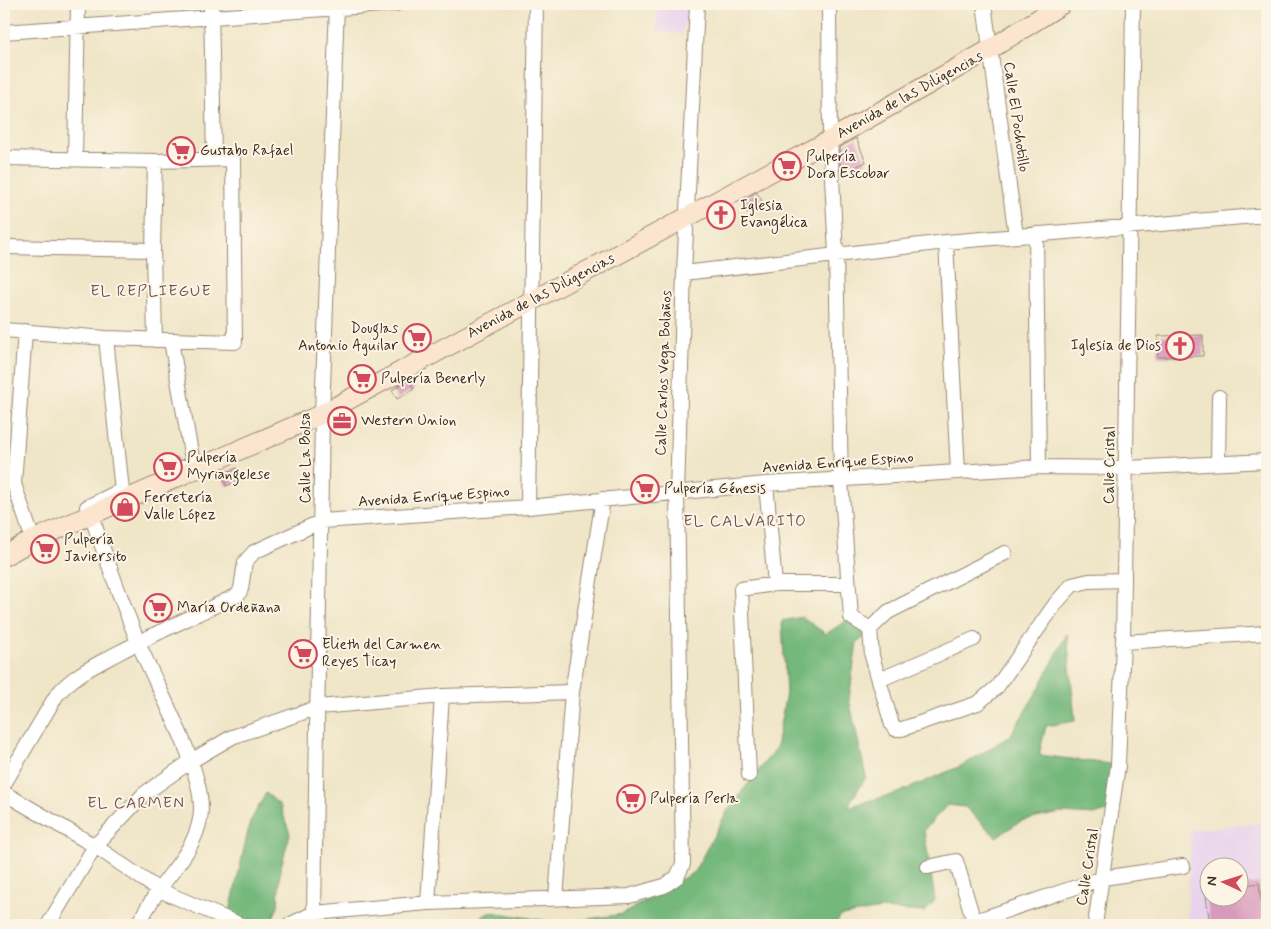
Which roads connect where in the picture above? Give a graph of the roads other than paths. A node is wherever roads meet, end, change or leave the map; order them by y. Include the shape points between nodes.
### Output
1 (78, 4) edge
2 (396, 4) edge
3 (536, 4) edge
4 (697, 4) edge
5 (829, 4) edge
6 (984, 4) edge
7 (1062, 4) edge
8 (1133, 4) edge
9 (337, 6) edge
10 (211, 10) edge
11 (78, 27) junction
12 (4, 32) edge
13 (989, 50) junction
14 (830, 140) junction
15 (4, 158) edge
16 (75, 159) junction
17 (214, 159) junction
18 (155, 161) junction
19 (1267, 215) edge
20 (686, 219) junction
21 (1129, 225) junction
22 (1036, 234) junction
23 (1016, 236) junction
24 (946, 242) junction
25 (4, 247) edge
26 (153, 250) junction
27 (836, 254) junction
28 (684, 272) junction
29 (532, 301) junction
30 (4, 330) edge
31 (24, 331) junction
32 (106, 338) junction
33 (155, 340) junction
34 (171, 340) junction
35 (1219, 397) dead end
36 (322, 414) junction
37 (1267, 461) edge
38 (1218, 463) junction
39 (1038, 467) junction
40 (1126, 468) junction
41 (958, 472) junction
42 (841, 480) junction
43 (766, 484) junction
44 (139, 486) dead end
45 (677, 493) junction
46 (121, 496) junction
47 (604, 499) junction
48 (528, 507) junction
49 (91, 514) junction
50 (59, 521) dead end
51 (322, 521) junction
52 (33, 540) junction
53 (1005, 553) dead end
54 (4, 556) edge
55 (1124, 580) junction
56 (775, 584) junction
57 (848, 584) junction
58 (870, 629) junction
59 (1267, 633) edge
60 (974, 638) dead end
61 (138, 642) junction
62 (1123, 642) junction
63 (879, 680) junction
64 (572, 692) junction
65 (442, 696) junction
66 (319, 708) junction
67 (192, 761) junction
68 (749, 775) dead end
69 (4, 784) edge
70 (4, 793) edge
71 (95, 846) junction
72 (928, 866) dead end
73 (1183, 866) dead end
74 (1103, 878) junction
75 (159, 890) junction
76 (556, 898) junction
77 (428, 903) junction
78 (314, 913) junction
79 (971, 924) edge
80 (48, 925) edge
81 (137, 925) edge
82 (241, 925) edge
83 (289, 925) edge
84 (1095, 925) edge

1 - 11 street
2 - 9 street
3 - 29 street
4 - 20 street, Calle Carlos Vega Bolaños
5 - 14 street
6 - 13 street, Calle El Pochotillo
7 - 13 street, Avenida de las Diligencias
8 - 21 street, Calle Cristal
9 - 10 street
9 - 36 street, Calle La Bolsa
10 - 11 street
10 - 17 street
11 - 12 street
11 - 16 street
13 - 14 street, Avenida de las Diligencias
13 - 23 street, Calle El Pochotillo
14 - 20 street, Avenida de las Diligencias
14 - 27 street
15 - 16 street
16 - 18 street
17 - 18 street
17 - 34 street via 233,159 235,342
18 - 26 street
19 - 21 street
20 - 28 street, Calle Carlos Vega Bolaños
20 - 29 street, Avenida de las Diligencias
21 - 22 street
21 - 40 street, Calle Cristal
22 - 23 street
22 - 39 street
23 - 24 street
24 - 27 street
24 - 41 street
25 - 26 street
26 - 33 street
27 - 28 street
27 - 42 street
28 - 45 street, Calle Carlos Vega Bolaños
29 - 36 street, Avenida de las Diligencias
29 - 48 street
30 - 31 street
31 - 32 street
31 - 52 street via 14,484
32 - 33 street
32 - 46 street
33 - 34 street
34 - 44 street via 193,464
35 - 38 street
36 - 46 street, Avenida de las Diligencias
36 - 51 street, Calle La Bolsa
37 - 38 street, Avenida Enrique Espino
38 - 40 street, Avenida Enrique Espino
39 - 40 street, Avenida Enrique Espino
39 - 41 street, Avenida Enrique Espino
40 - 55 street, Calle Cristal
41 - 42 street, Avenida Enrique Espino
42 - 43 street, Avenida Enrique Espino
42 - 57 street
43 - 45 street, Avenida Enrique Espino
43 - 56 street
45 - 47 street, Avenida Enrique Espino
45 - 76 street, Calle Carlos Vega Bolaños via 683,864 676,877 649,892 629,896
46 - 49 street, Avenida de las Diligencias
46 - 50 street
47 - 48 street, Avenida Enrique Espino
47 - 64 street
48 - 51 street, Avenida Enrique Espino
49 - 52 street, Avenida de las Diligencias
49 - 61 street
51 - 61 street via 254,552 245,562 238,595
51 - 66 street, Calle La Bolsa
52 - 54 street, Avenida de las Diligencias
53 - 58 street via 888,612
55 - 62 street, Calle Cristal
55 - 63 street via 1072,585 1056,602 997,686 978,703 895,729
56 - 57 street
56 - 68 street via 744,587 740,592
57 - 58 street via 851,617
58 - 63 street via 872,656
59 - 62 street
60 - 63 street
61 - 67 street
61 - 69 street via 66,684
62 - 74 street, Calle Cristal via 1118,765
64 - 65 street
64 - 76 street
65 - 66 street
65 - 77 street
66 - 67 street via 232,737
66 - 78 street, Calle La Bolsa
67 - 71 street via 144,794
67 - 75 street via 200,797 200,818 184,859
70 - 71 street
71 - 75 street
71 - 80 street
72 - 79 street via 956,861
73 - 74 street
74 - 79 street
74 - 84 street, Calle Cristal
75 - 81 street
75 - 82 street
76 - 77 street
77 - 78 street
78 - 83 street

